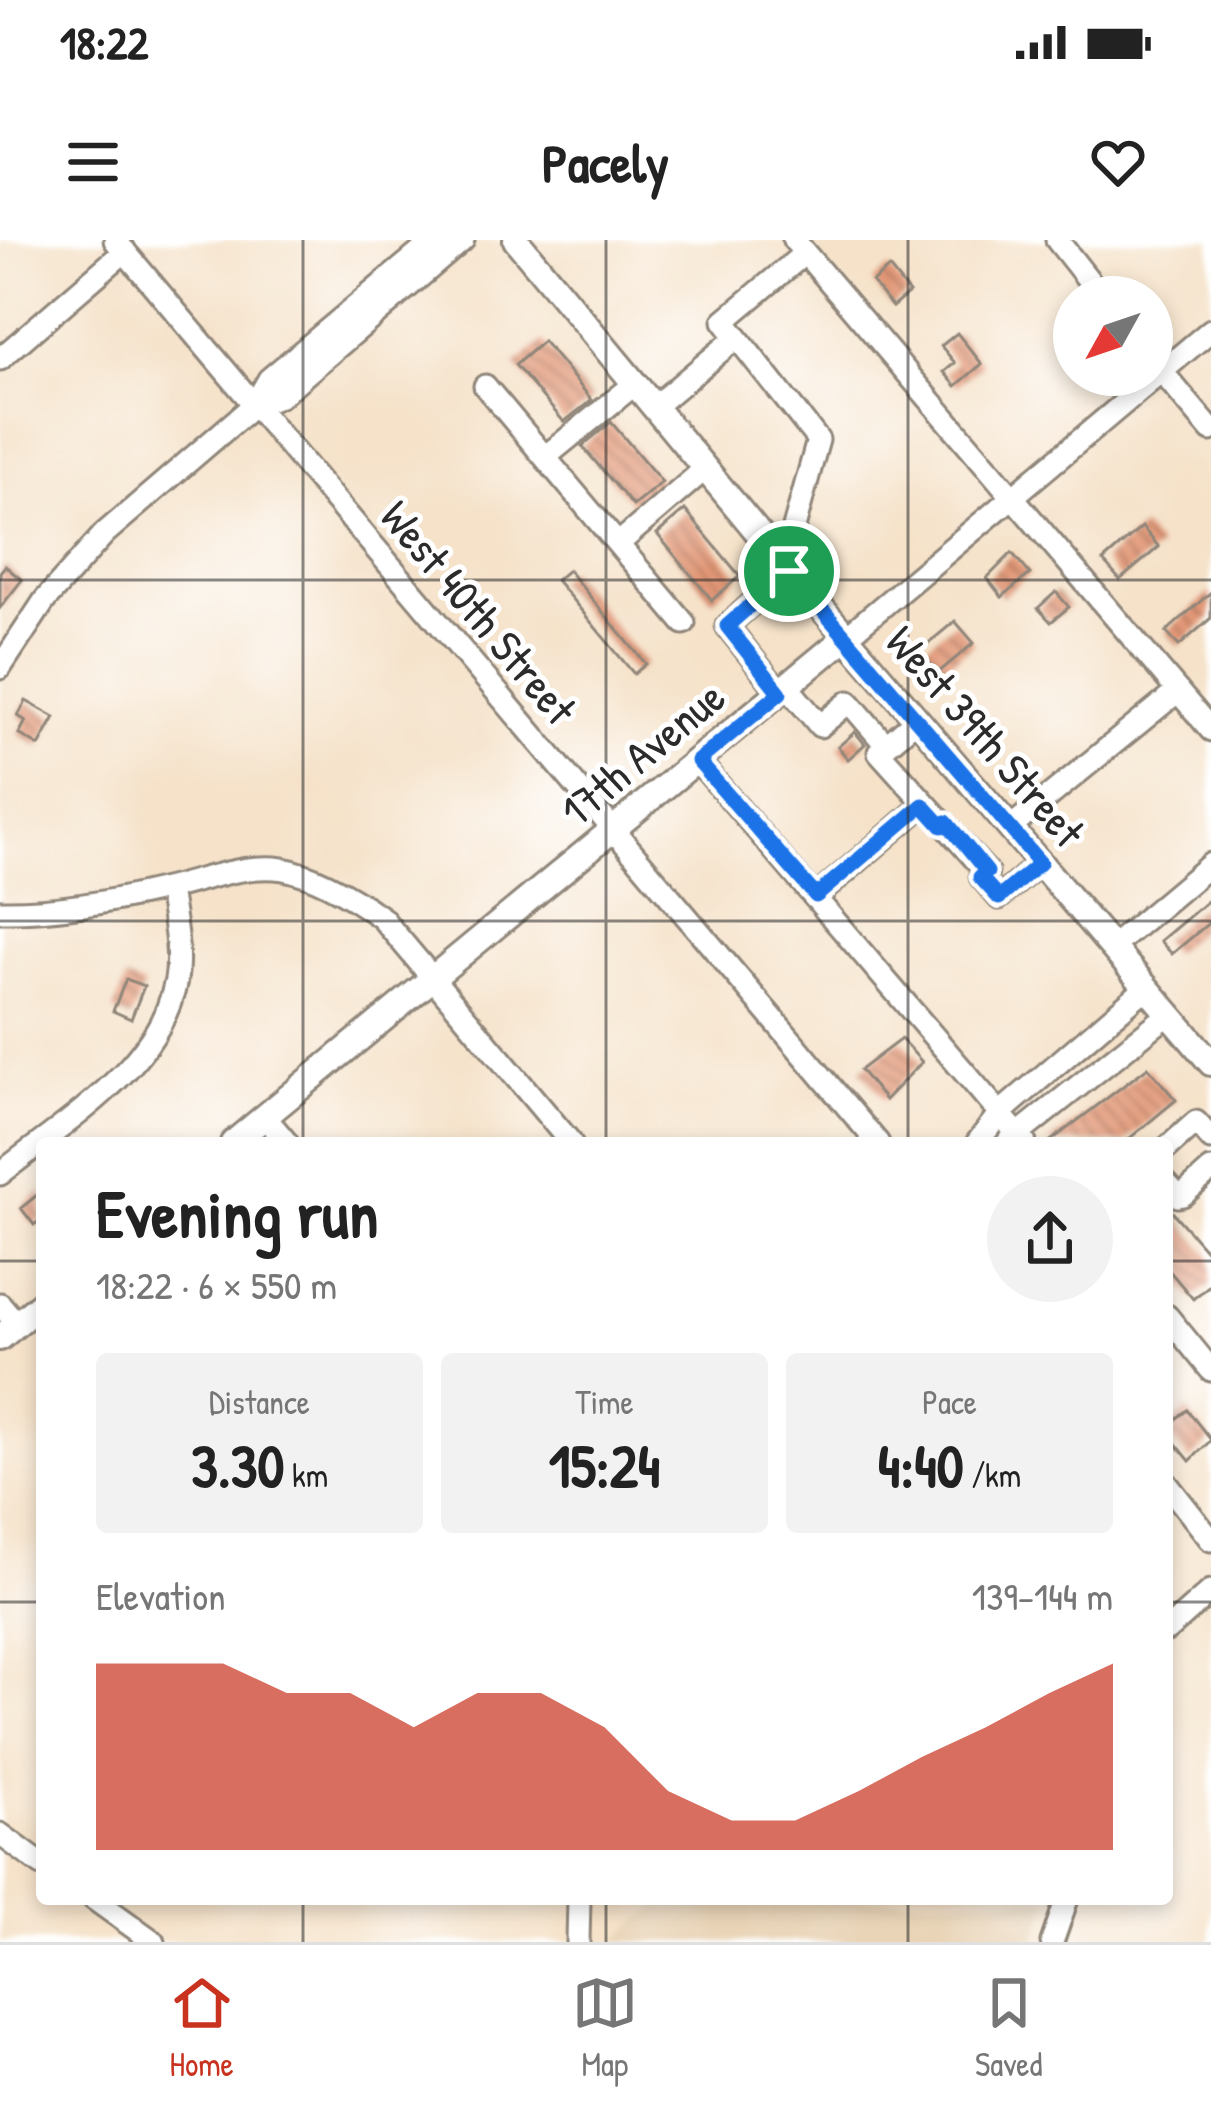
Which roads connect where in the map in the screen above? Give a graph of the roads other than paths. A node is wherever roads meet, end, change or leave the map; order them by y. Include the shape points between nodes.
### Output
1 (435, 240) edge
2 (464, 240) edge
3 (515, 240) edge
4 (1057, 240) edge
5 (120, 245) edge
6 (800, 247) edge
7 (1085, 276) edge
8 (736, 338) junction
9 (1207, 339) edge
10 (1173, 357) edge
11 (0, 359) edge
12 (636, 383) junction
13 (1173, 385) edge
14 (485, 386) dead end
15 (1124, 396) edge
16 (254, 405) junction
17 (655, 406) junction
18 (1211, 430) edge
19 (545, 457) junction
20 (706, 468) junction
21 (1014, 496) junction
22 (618, 544) junction
23 (786, 568) junction
24 (684, 622) dead end
25 (846, 637) junction
26 (0, 668) edge
27 (784, 689) junction
28 (1178, 691) junction
29 (916, 719) junction
30 (1211, 730) edge
31 (886, 746) junction
32 (698, 761) junction
33 (923, 805) junction
34 (1010, 828) junction
35 (614, 831) junction
36 (1040, 863) junction
37 (1211, 864) edge
38 (169, 889) junction
39 (816, 896) junction
40 (0, 911) edge
41 (1112, 947) junction
42 (434, 980) junction
43 (1148, 987) junction
44 (1169, 1013) junction
45 (1211, 1063) edge
46 (1000, 1113) junction
47 (265, 1117) junction
48 (45, 1137) edge
49 (240, 1137) edge
50 (282, 1137) edge
51 (566, 1137) edge
52 (873, 1137) edge
53 (981, 1137) edge
54 (1014, 1137) edge
55 (1020, 1137) edge
56 (1211, 1139) edge
57 (1173, 1143) edge
58 (36, 1145) edge
59 (1211, 1170) edge
60 (0, 1174) edge
61 (1173, 1191) edge
62 (36, 1306) edge
63 (6, 1322) edge
64 (1173, 1323) edge
65 (1211, 1370) edge
66 (1173, 1492) edge
67 (1211, 1540) edge
68 (1211, 1592) edge
69 (1173, 1623) edge
70 (0, 1834) edge
71 (36, 1861) edge
72 (102, 1905) edge
73 (579, 1905) edge
74 (1065, 1905) edge
75 (154, 1942) edge
76 (578, 1942) edge
77 (1052, 1942) edge

1 - 16 street via 269,380
2 - 16 street via 280,396
3 - 12 main road, West 39th Street
4 - 7 street
5 - 11 street
5 - 16 street, West 40th Street
6 - 8 street via 724,322
6 - 21 street
8 - 17 street
8 - 23 street via 818,440
9 - 10 street, 17th Avenue
12 - 17 main road, West 39th Street
12 - 19 street
13 - 18 street
14 - 19 street
15 - 21 street, 17th Avenue
16 - 26 street via 105,533 45,600
16 - 35 street, West 40th Street
17 - 20 main road, West 39th Street
19 - 22 street
20 - 22 street
20 - 23 main road, West 39th Street
21 - 25 street, 17th Avenue
21 - 28 street
22 - 24 street
23 - 25 main road, West 39th Street
23 - 27 street via 727,626
25 - 27 main road, 17th Avenue
25 - 29 main road, West 39th Street
27 - 31 street via 820,726 849,702
27 - 32 main road, 17th Avenue
28 - 30 street
28 - 34 street
29 - 31 street
29 - 34 main road, West 39th Street
31 - 33 street via 879,752
32 - 35 main road, 17th Avenue
32 - 39 street
33 - 36 street via 987,872 980,877 999,898
33 - 39 street
34 - 36 main road, West 39th Street
35 - 42 main road, 17th Avenue
35 - 52 street, West 40th Street
36 - 41 main road, West 39th Street
37 - 41 street
38 - 40 street
38 - 42 street via 282,868 382,918
38 - 48 street via 177,978 162,1023 135,1064
39 - 46 street
41 - 43 main road, West 39th Street
42 - 47 main road, 17th Avenue
42 - 51 street
43 - 44 main road, West 39th Street
43 - 46 street
44 - 45 main road, West 39th Street
44 - 55 street
46 - 53 street
46 - 54 street
47 - 49 main road, 17th Avenue
47 - 50 street
56 - 57 street via 1196,1122
58 - 60 street
59 - 61 street via 1183,1195
62 - 63 main road
64 - 65 street
66 - 67 street
68 - 69 street
70 - 71 street
72 - 75 street
73 - 76 street
74 - 77 street

